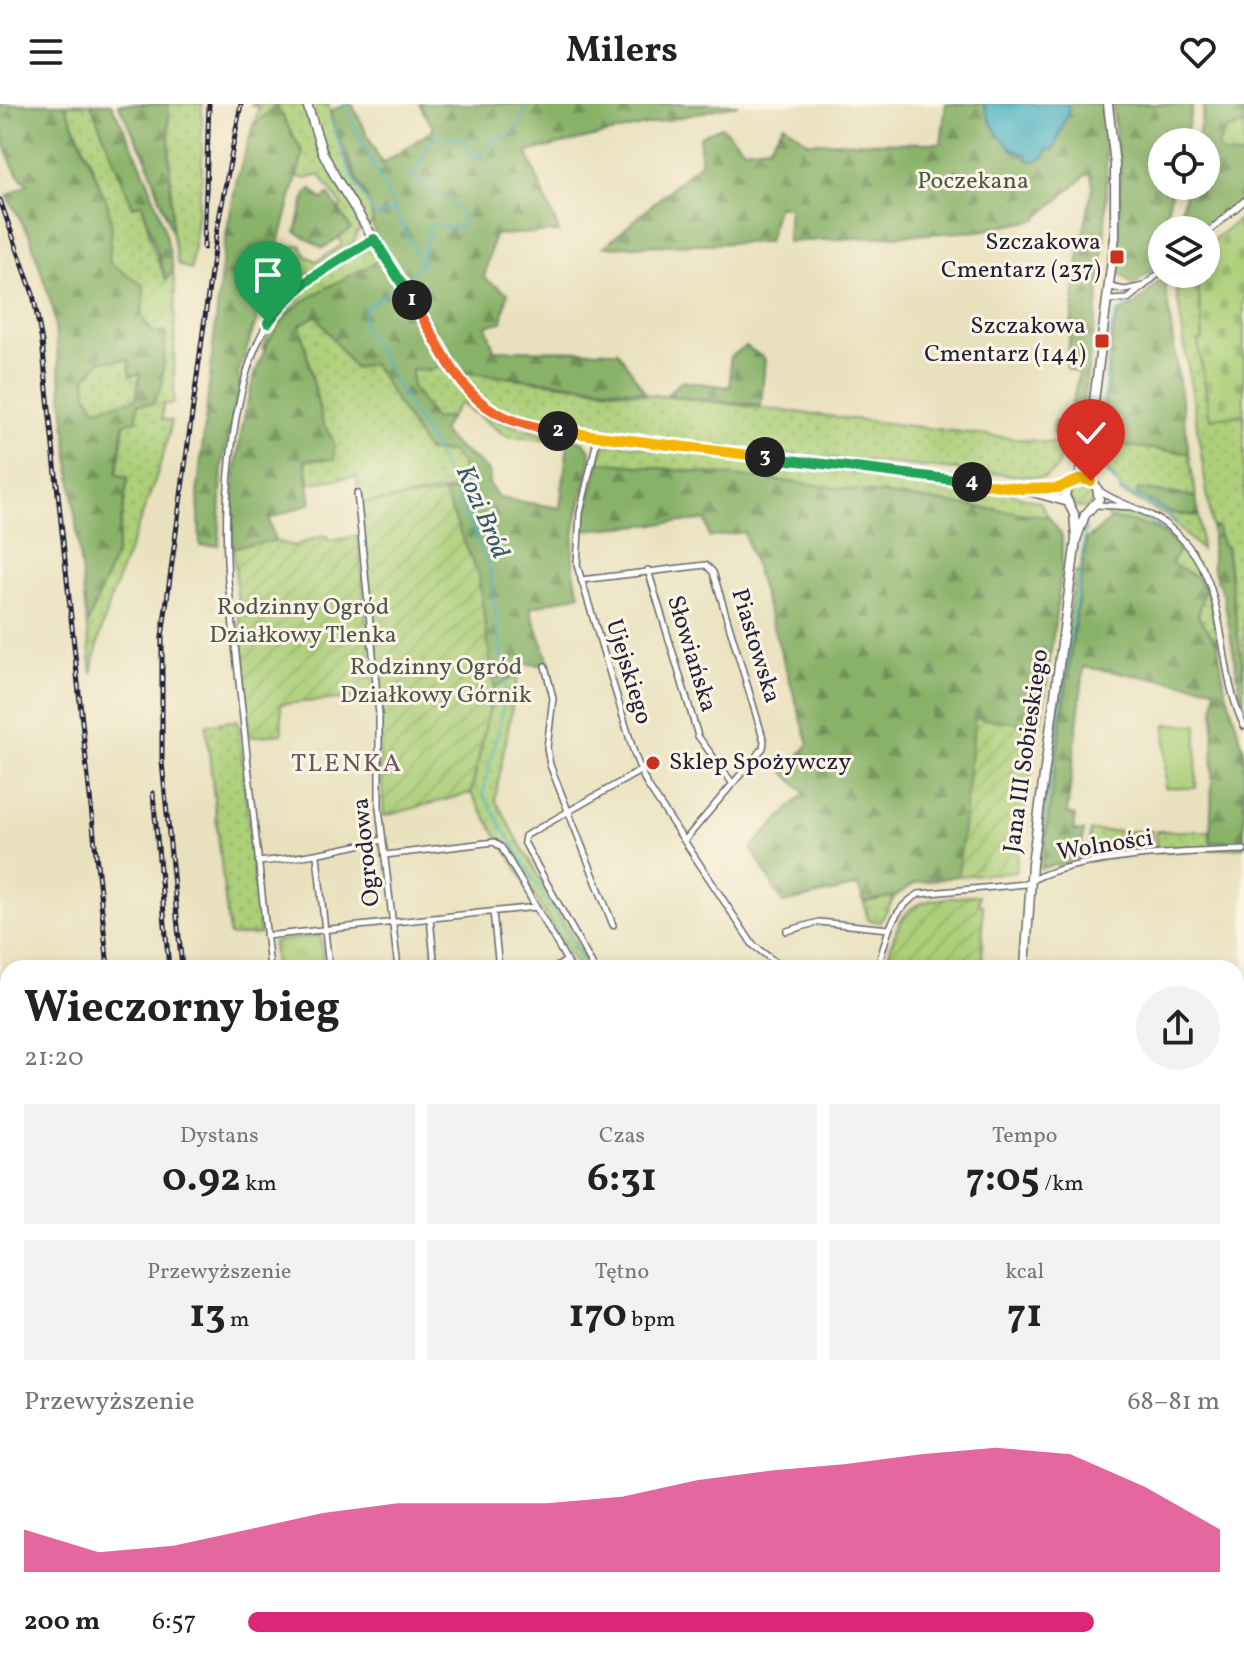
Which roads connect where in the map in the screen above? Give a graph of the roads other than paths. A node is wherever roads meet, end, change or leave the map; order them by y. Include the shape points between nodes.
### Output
1 (307, 104) edge
2 (1108, 107) edge
3 (1244, 201) edge
4 (1220, 222) edge
5 (374, 239) junction
6 (1146, 285) joint
7 (1110, 287) junction
8 (1108, 300) junction
9 (598, 436) junction
10 (1088, 448) junction
11 (1076, 480) junction
12 (1094, 485) junction
13 (1067, 487) junction
14 (1022, 489) junction
15 (357, 493) dead end
16 (1065, 501) junction
17 (1097, 505) junction
18 (1138, 508) junction
19 (1072, 510) junction
20 (1087, 512) junction
21 (1076, 540) junction
22 (648, 570) junction
23 (581, 580) junction
24 (545, 666) dead end
25 (1244, 726) edge
26 (640, 771) junction
27 (733, 784) junction
28 (568, 812) junction
29 (685, 840) junction
30 (383, 844) junction
31 (1244, 850) edge
32 (385, 855) junction
33 (317, 856) junction
34 (258, 862) junction
35 (1030, 880) junction
36 (536, 907) junction
37 (493, 912) junction
38 (430, 919) junction
39 (394, 924) junction
40 (613, 925) dead end
41 (889, 929) junction
42 (325, 930) junction
43 (787, 931) dead end
44 (266, 936) junction
45 (269, 960) edge
46 (328, 960) edge
47 (397, 960) edge
48 (434, 960) edge
49 (498, 960) edge
50 (567, 960) edge
51 (590, 960) edge
52 (773, 960) edge
53 (880, 960) edge
54 (1025, 960) edge

1 - 5 street via 328,164
2 - 7 street via 1116,215
3 - 4 street
5 - 9 street via 484,408 522,426
5 - 34 street via 304,283 274,313 256,349 234,433 226,556
6 - 7 street
6 - 8 street via 1128,299
7 - 8 street
8 - 10 street
9 - 14 street
9 - 23 street, Ujejskiego via 576,540
10 - 11 street
10 - 12 street
11 - 12 street
11 - 13 street
12 - 17 street
12 - 18 street
13 - 14 street
13 - 16 street
14 - 16 street
15 - 30 street, Ogrodowa via 379,714
16 - 19 street
17 - 18 street
17 - 20 street
18 - 25 street via 1169,527 1198,559 1216,599 1234,701
19 - 20 street
19 - 21 street
20 - 21 street
21 - 35 street, Jana III Sobieskiego
22 - 23 street, Piastowska
22 - 27 street, Słowiańska via 698,736
22 - 27 street, Piastowska via 706,565 713,572 764,741
23 - 26 street, Ujejskiego
24 - 28 street via 553,698 547,755
26 - 28 street
26 - 29 street, Ujejskiego
27 - 29 street, Piastowska
28 - 40 street
28 - 51 street via 525,836 524,842
29 - 52 street, Ujejskiego via 753,945
30 - 32 street, Ogrodowa
30 - 33 street via 335,847
31 - 35 street, Wolności via 1079,865
32 - 36 street via 494,842
32 - 39 street, Ogrodowa
33 - 34 street
33 - 42 street
34 - 44 street
35 - 41 street, Wolności via 919,894 904,902
35 - 54 street, Jana III Sobieskiego
36 - 37 street
36 - 50 street
37 - 38 street
37 - 49 street
38 - 39 street
38 - 48 street
39 - 42 street
39 - 47 street, Ogrodowa
41 - 43 street via 819,922
41 - 53 street, Wolności
42 - 44 street
42 - 46 street
44 - 45 street

